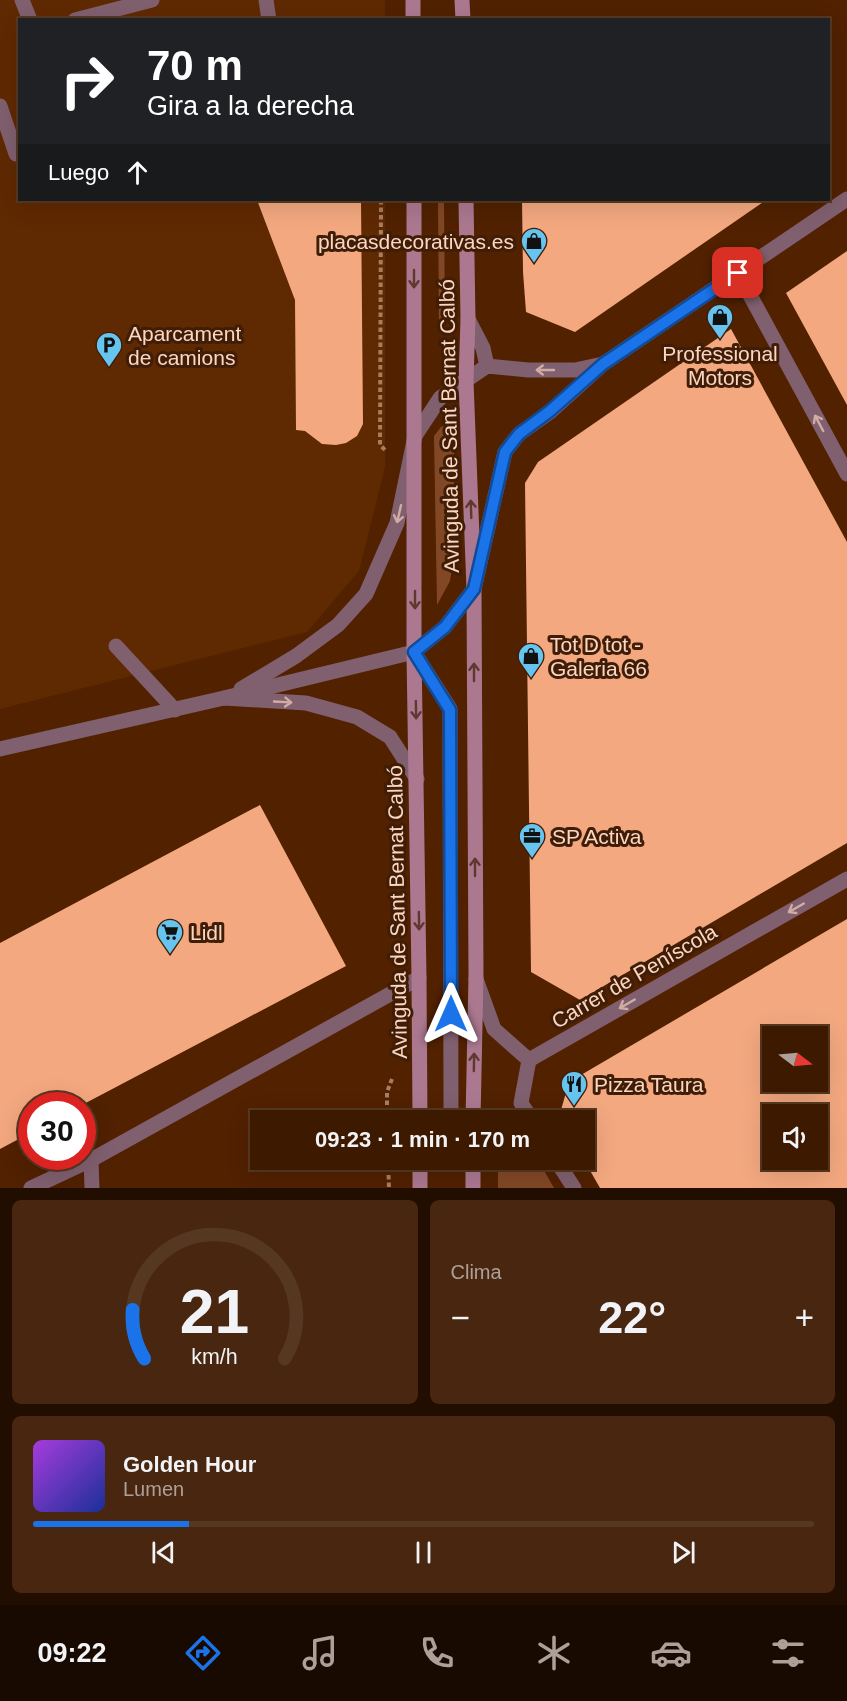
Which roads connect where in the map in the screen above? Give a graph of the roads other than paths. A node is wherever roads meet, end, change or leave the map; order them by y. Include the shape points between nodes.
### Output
1 (22, 0) edge
2 (152, 0) edge
3 (266, 0) edge
4 (413, 0) edge
5 (462, 0) edge
6 (29, 18) edge
7 (83, 18) edge
8 (269, 18) edge
9 (413, 18) edge
10 (463, 18) edge
11 (0, 106) edge
12 (18, 153) edge
13 (0, 157) edge
14 (847, 199) edge
15 (414, 201) edge
16 (466, 201) edge
17 (738, 273) junction
18 (468, 319) junction
19 (603, 364) junction
20 (488, 366) junction
21 (466, 381) junction
22 (416, 436) junction
23 (847, 474) edge
24 (474, 589) junction
25 (116, 646) dead end
26 (414, 652) junction
27 (224, 698) junction
28 (175, 710) junction
29 (0, 749) edge
30 (417, 779) junction
31 (847, 879) edge
32 (476, 977) junction
33 (419, 978) junction
34 (529, 1060) junction
35 (420, 1110) edge
36 (452, 1110) edge
37 (473, 1110) edge
38 (526, 1110) edge
39 (96, 1157) edge
40 (70, 1170) edge
41 (91, 1170) edge
42 (420, 1170) edge
43 (472, 1170) edge
44 (562, 1170) edge
45 (31, 1188) edge
46 (92, 1188) edge
47 (420, 1188) edge
48 (473, 1188) edge
49 (574, 1188) edge

1 - 6 street
2 - 7 street
3 - 8 street
4 - 9 main road
5 - 10 main road
11 - 12 street
12 - 13 street
14 - 17 street
15 -> 22 main road, Avinguda de Sant Bernat Calbó
16 - 18 main road, Avinguda de Sant Bernat Calbó
17 - 19 street
23 -> 17 street
18 - 20 street
18 - 21 main road, Avinguda de Sant Bernat Calbó
19 -> 20 street via 575,370
19 - 24 street via 519,434 505,452
20 - 21 street
21 - 22 street via 440,398
24 -> 21 main road, Avinguda de Sant Bernat Calbó
22 -> 26 main road, Avinguda de Sant Bernat Calbó
22 -> 27 street via 397,523 366,594 338,625 296,656
24 - 26 street via 445,627
32 -> 24 main road, Avinguda de Sant Bernat Calbó
25 - 28 street
26 - 27 street
26 -> 30 main road, Avinguda de Sant Bernat Calbó
26 - 36 street via 450,710
27 - 28 street
27 -> 30 street via 306,703 357,717 390,737
28 - 29 street
30 -> 33 main road, Avinguda de Sant Bernat Calbó
31 -> 34 street, Carrer de Peníscola
32 - 34 street via 494,1029
37 -> 32 main road, Avinguda de Sant Bernat Calbó
33 - 35 main road, Avinguda de Sant Bernat Calbó
33 - 39 street
34 - 38 street via 521,1102
40 - 45 street
41 - 46 street
42 - 47 main road
43 - 48 main road
44 - 49 street

